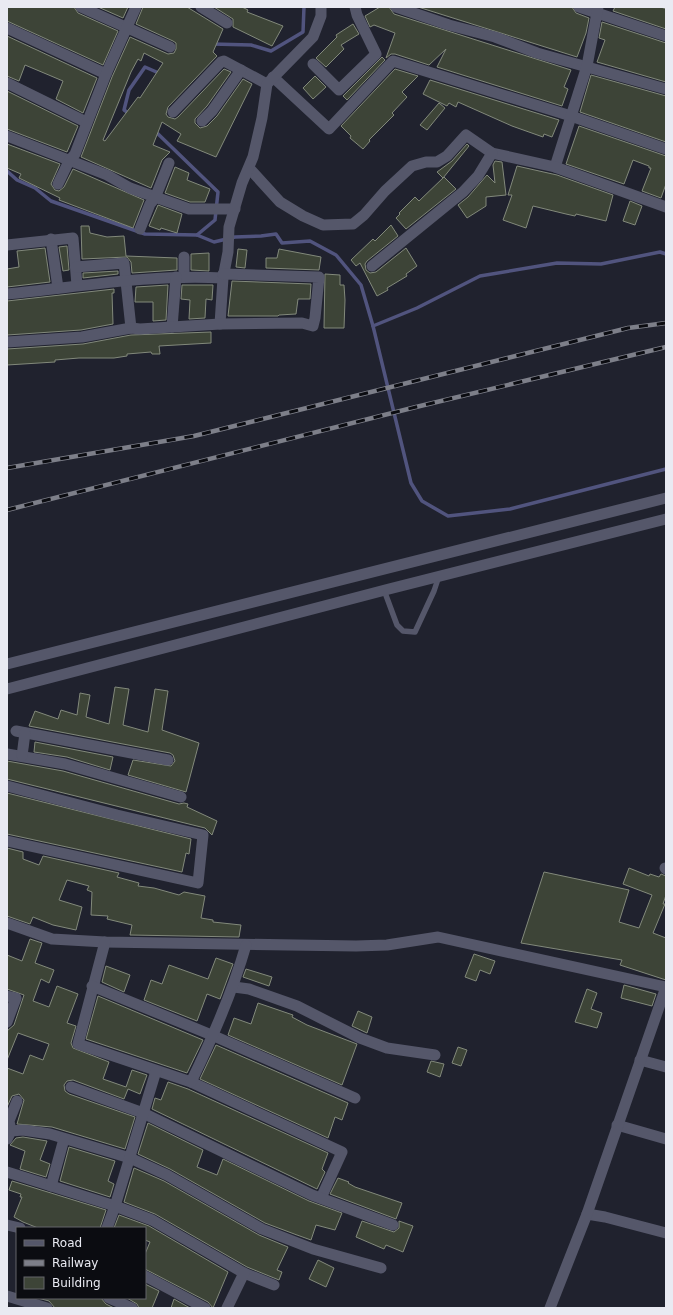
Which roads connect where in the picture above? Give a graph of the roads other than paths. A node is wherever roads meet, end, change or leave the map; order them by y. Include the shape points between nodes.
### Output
1 (81, 7) edge
2 (136, 7) edge
3 (201, 7) edge
4 (321, 7) edge
5 (355, 7) edge
6 (396, 7) edge
7 (579, 7) edge
8 (598, 10) edge
9 (227, 23) dead end
10 (7, 28) edge
11 (127, 28) junction
12 (666, 36) edge
13 (170, 47) dead end
14 (313, 64) dead end
15 (587, 66) junction
16 (241, 70) junction
17 (106, 74) junction
18 (270, 80) junction
19 (7, 83) edge
20 (666, 89) edge
21 (173, 112) dead end
22 (571, 116) junction
23 (202, 121) dead end
24 (86, 122) junction
25 (7, 136) edge
26 (666, 149) edge
27 (492, 153) junction
28 (69, 161) junction
29 (169, 163) dead end
30 (555, 167) junction
31 (249, 168) junction
32 (58, 184) dead end
33 (155, 198) junction
34 (666, 207) edge
35 (234, 210) junction
36 (140, 228) dead end
37 (51, 239) junction
38 (7, 245) edge
39 (184, 257) dead end
40 (372, 266) dead end
41 (76, 267) junction
42 (180, 276) junction
43 (223, 276) junction
44 (127, 280) junction
45 (77, 285) junction
46 (58, 288) junction
47 (7, 294) edge
48 (220, 324) junction
49 (172, 327) junction
50 (131, 328) junction
51 (7, 342) edge
52 (666, 498) edge
53 (661, 521) edge
54 (439, 576) junction
55 (384, 590) junction
56 (7, 664) edge
57 (7, 689) edge
58 (7, 754) edge
59 (22, 756) junction
60 (168, 760) dead end
61 (7, 786) edge
62 (182, 797) dead end
63 (7, 841) edge
64 (7, 923) edge
65 (105, 942) junction
66 (246, 945) junction
67 (92, 986) junction
68 (234, 987) junction
69 (666, 987) edge
70 (7, 996) edge
71 (7, 1022) edge
72 (214, 1036) junction
73 (435, 1054) dead end
74 (640, 1060) junction
75 (666, 1067) edge
76 (156, 1071) junction
77 (191, 1082) junction
78 (71, 1088) dead end
79 (355, 1098) dead end
80 (16, 1101) dead end
81 (143, 1113) junction
82 (617, 1125) junction
83 (9, 1135) edge
84 (64, 1139) junction
85 (666, 1140) edge
86 (130, 1158) junction
87 (7, 1172) edge
88 (51, 1186) junction
89 (321, 1198) junction
90 (115, 1206) junction
91 (587, 1214) junction
92 (393, 1225) dead end
93 (107, 1227) edge
94 (666, 1233) edge
95 (381, 1268) dead end
96 (244, 1273) junction
97 (146, 1277) edge
98 (274, 1285) dead end
99 (19, 1299) edge
100 (111, 1299) edge
101 (43, 1305) edge
102 (132, 1308) edge
103 (205, 1308) edge
104 (227, 1308) edge
105 (550, 1308) edge

1 - 11 street
2 - 11 street
3 - 9 street
4 - 18 street via 321,16 313,37
5 - 14 street via 376,54 339,90
6 - 15 street via 495,37 537,53
7 - 8 street
8 - 12 street
8 - 15 street
10 - 17 street
11 - 13 street
11 - 17 street
15 - 20 street
15 - 22 street
16 - 18 street
16 - 21 street via 224,61 221,62
16 - 23 street via 212,112
17 - 24 street
18 - 22 street via 329,129 393,61
18 - 31 street via 254,157
19 - 24 street
22 - 26 street
22 - 30 street
24 - 28 street via 75,154
25 - 28 street
27 - 30 street
27 - 31 street via 466,135 447,156 437,162 412,166 364,215 352,224 341,225 323,225 280,202
27 - 40 street via 478,176 463,192
28 - 32 street
28 - 33 street
29 - 33 street
30 - 34 street
31 - 35 street
33 - 35 street via 189,210
33 - 36 street
35 - 43 street via 229,226 228,252
37 - 38 street
37 - 41 street via 73,238
37 - 46 street
39 - 42 street
41 - 44 street via 124,263
41 - 45 street
42 - 43 street
42 - 44 street
42 - 49 street
43 - 48 street
43 - 48 street via 319,277 313,326 302,323
44 - 45 street
44 - 50 street
45 - 46 street
46 - 47 street
48 - 49 street
49 - 50 street via 140,330
50 - 51 street via 82,336
52 - 56 street
53 - 54 street
54 - 55 street
54 - 55 lane via 415,632 403,632 397,624
55 - 57 street
58 - 59 street
59 - 60 street via 20,732
59 - 62 street via 65,764
61 - 63 street via 202,835 198,883
64 - 65 street via 52,939
65 - 66 street
65 - 67 street
66 - 68 street
66 - 69 street via 379,945 438,937
67 - 72 street
67 - 76 street via 78,1044
68 - 72 street
68 - 73 street via 249,989 290,1004 360,1038 387,1048
69 - 74 street
70 - 71 street via 16,998
72 - 77 street
72 - 79 street
74 - 75 street
74 - 82 street
76 - 77 street
76 - 81 street
77 - 89 street via 342,1152
78 - 81 street
80 - 83 street via 10,1120
81 - 86 street
81 - 89 street
82 - 85 street
82 - 91 street
83 - 84 street via 23,1130
84 - 86 street
84 - 88 street
86 - 90 street
86 - 95 street via 167,1175 262,1229 313,1249
87 - 88 street
88 - 90 street
89 - 92 street
90 - 93 street
90 - 96 street via 152,1220
91 - 94 street
91 - 105 street
96 - 98 street
96 - 104 street
97 - 103 street
99 - 101 street
100 - 102 street

